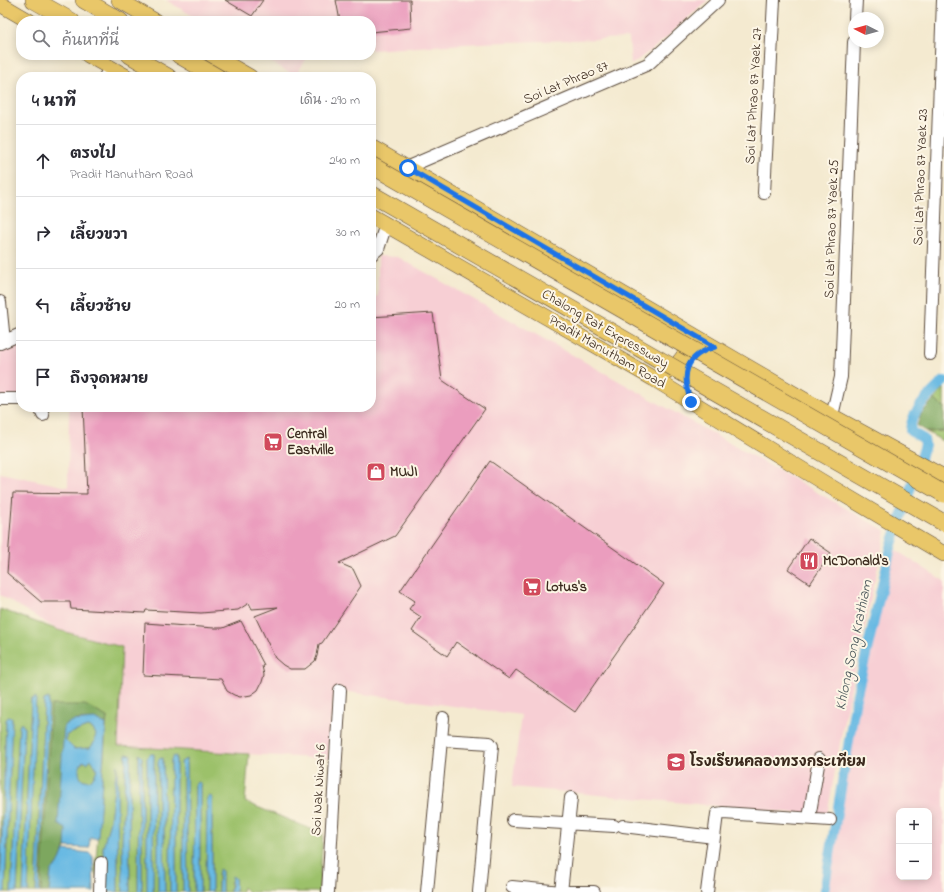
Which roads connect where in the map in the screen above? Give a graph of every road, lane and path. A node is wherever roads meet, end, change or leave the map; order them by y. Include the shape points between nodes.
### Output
1 (34, 0) edge
2 (84, 0) edge
3 (119, 0) edge
4 (718, 0) edge
5 (774, 0) edge
6 (856, 0) edge
7 (943, 0) edge
8 (0, 4) edge
9 (855, 12) edge
10 (20, 16) edge
11 (62, 16) edge
12 (111, 16) edge
13 (146, 16) edge
14 (854, 48) edge
15 (94, 60) edge
16 (139, 60) edge
17 (188, 60) edge
18 (221, 60) edge
19 (107, 72) edge
20 (159, 72) edge
21 (208, 72) edge
22 (241, 72) edge
23 (376, 150) edge
24 (376, 168) edge
25 (408, 168) junction
26 (764, 193) dead end
27 (376, 197) edge
28 (376, 219) edge
29 (386, 224) junction
30 (376, 251) edge
31 (0, 302) edge
32 (679, 326) junction
33 (16, 336) edge
34 (2, 342) edge
35 (715, 347) junction
36 (930, 354) dead end
37 (654, 379) junction
38 (16, 399) edge
39 (0, 400) edge
40 (691, 402) junction
41 (832, 416) junction
42 (944, 477) edge
43 (944, 494) edge
44 (944, 523) edge
45 (944, 554) edge
46 (340, 690) dead end
47 (443, 718) dead end
48 (441, 740) junction
49 (819, 759) dead end
50 (571, 798) dead end
51 (809, 818) junction
52 (513, 820) dead end
53 (830, 820) dead end
54 (569, 822) junction
55 (714, 836) junction
56 (101, 863) dead end
57 (512, 886) dead end
58 (100, 892) edge
59 (328, 892) edge
60 (427, 892) edge
61 (479, 892) edge
62 (561, 892) edge
63 (594, 892) edge
64 (707, 892) edge

1 - 11 highway
2 - 12 highway
3 - 13 main road
4 - 25 street, Soi Lat Phrao 87 via 648,64
5 - 26 street, Soi Lat Phrao 87 Yaek 27
6 - 9 street
7 - 36 street, Soi Lat Phrao 87 Yaek 23
8 - 10 main road
14 - 41 street, Soi Lat Phrao 87 Yaek 25 via 841,377
15 - 19 main road
16 - 20 highway
17 - 21 highway
18 - 22 main road
23 - 25 main road
24 - 43 highway, Chalong Rat Expressway, bridge
25 - 32 main road
27 - 44 highway, Chalong Rat Expressway, bridge
28 - 29 main road, Pradit Manutham Road
29 - 30 street
29 - 37 main road, Pradit Manutham Road
31 - 34 street
32 - 35 main road
32 - 37 main road via 688,340 687,350 671,370
33 - 34 street
35 - 40 main road via 698,354 687,368 686,381
35 - 41 main road
37 - 40 main road, Pradit Manutham Road
38 - 39 street
40 - 45 main road, Pradit Manutham Road
41 - 42 main road
46 - 59 street, Soi Nak Niwat 6
47 - 48 street
48 - 60 street
48 - 61 street via 488,743 492,746
49 - 51 street
50 - 54 street
51 - 53 street
51 - 55 street via 723,812 717,814
52 - 54 street
54 - 55 street
54 - 62 street
55 - 64 street
56 - 58 street
57 - 62 street
62 - 63 street

